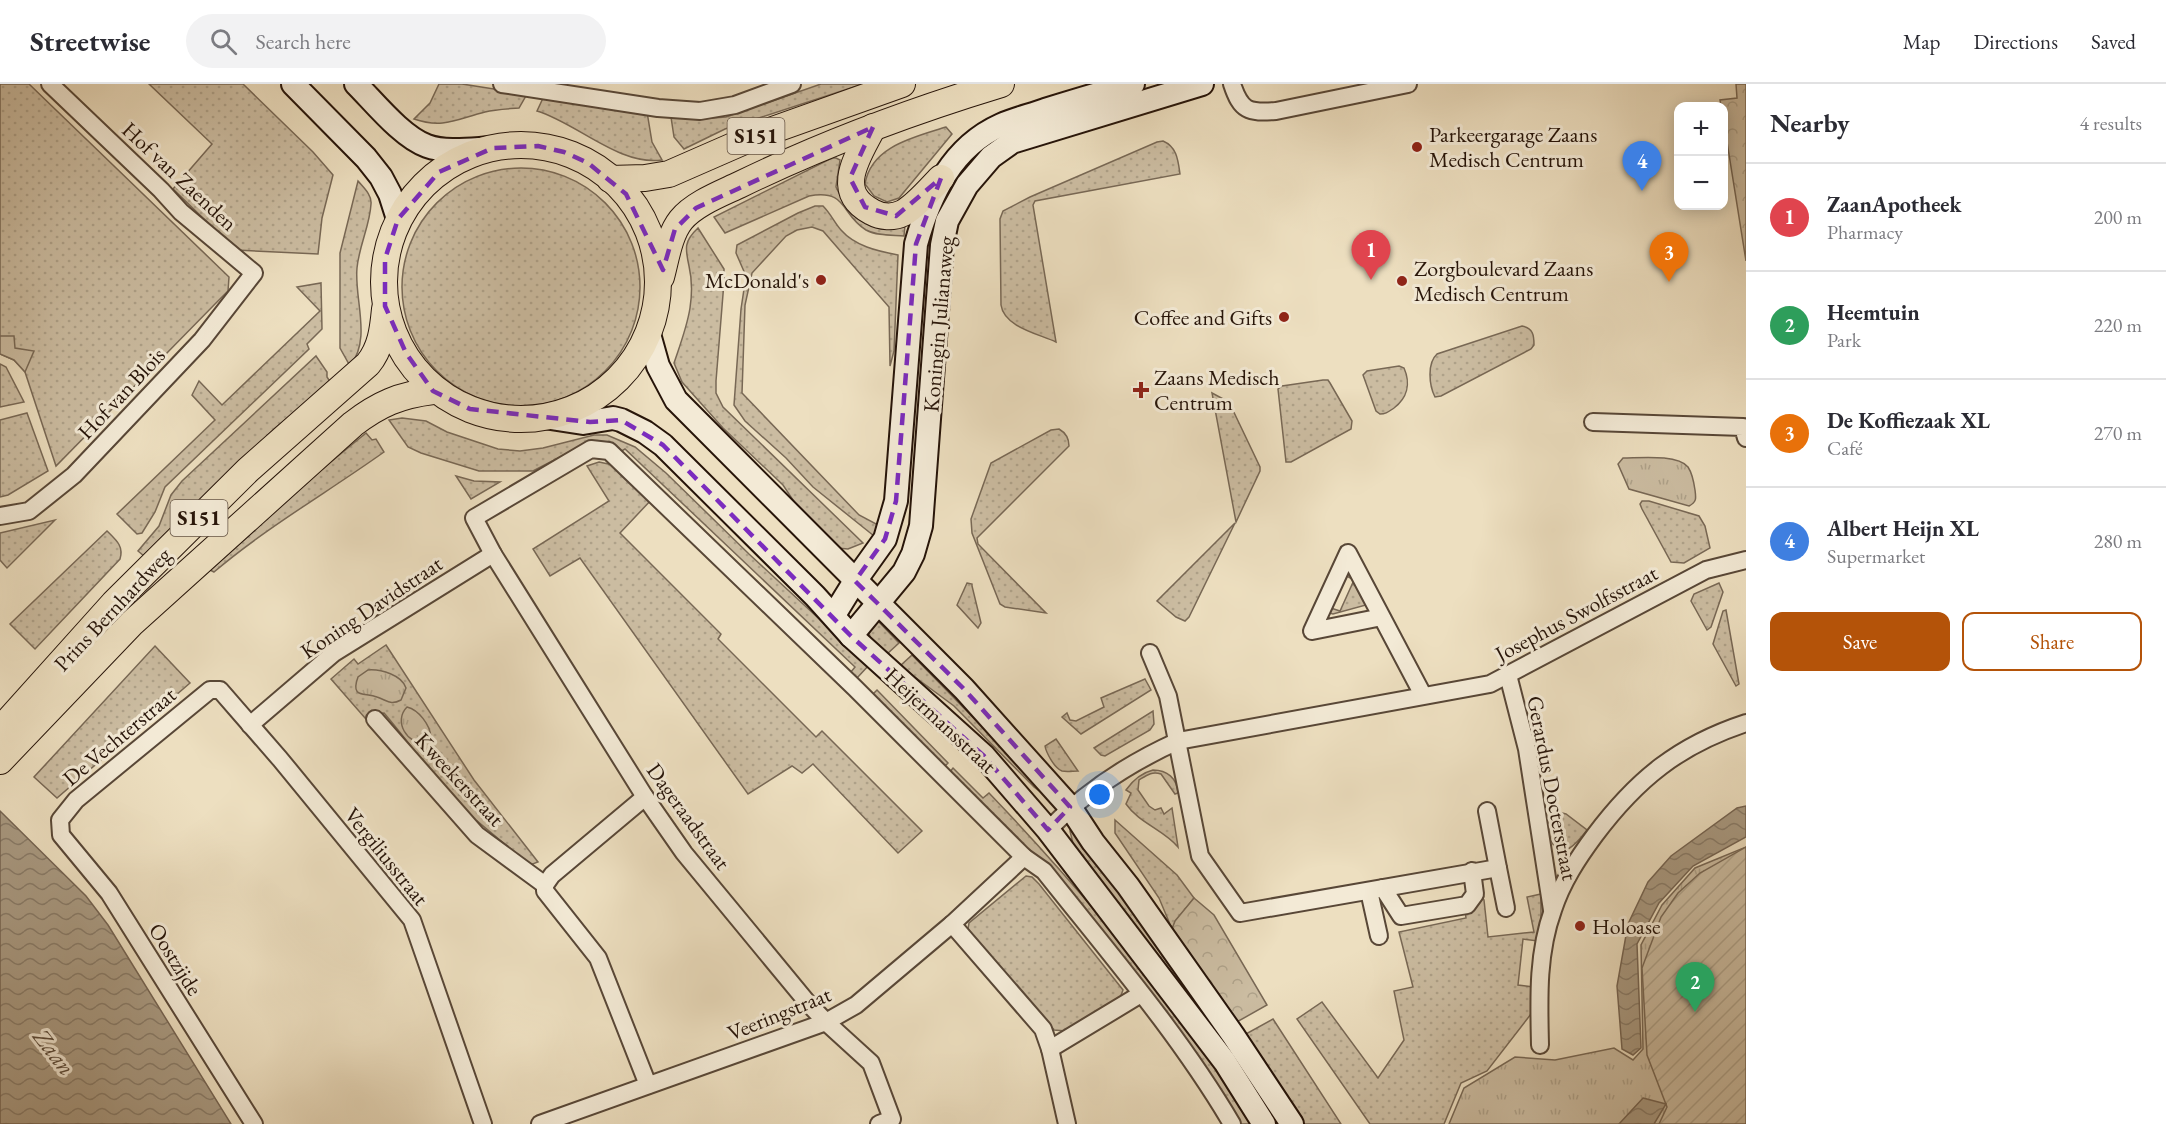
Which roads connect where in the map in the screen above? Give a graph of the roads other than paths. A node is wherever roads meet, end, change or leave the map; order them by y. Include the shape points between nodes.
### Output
1 (50, 84) edge
2 (293, 84) edge
3 (356, 84) edge
4 (502, 84) edge
5 (792, 84) edge
6 (902, 84) edge
7 (1001, 84) edge
8 (1133, 84) edge
9 (1202, 84) edge
10 (1232, 84) edge
11 (1408, 84) edge
12 (873, 127) junction
13 (493, 148) junction
14 (941, 178) junction
15 (610, 179) junction
16 (398, 219) junction
17 (254, 273) joint
18 (658, 288) junction
19 (385, 306) junction
20 (649, 334) junction
21 (433, 391) junction
22 (544, 417) junction
23 (1593, 422) dead end
24 (1746, 438) edge
25 (0, 516) edge
26 (474, 518) joint
27 (493, 554) junction
28 (1746, 560) edge
29 (855, 581) junction
30 (878, 603) junction
31 (834, 615) junction
32 (1382, 617) junction
33 (851, 636) junction
34 (1150, 653) dead end
35 (1508, 675) junction
36 (210, 690) joint
37 (1423, 695) junction
38 (375, 719) dead end
39 (1746, 723) edge
40 (250, 725) junction
41 (1178, 741) junction
42 (4, 747) edge
43 (645, 797) junction
44 (1070, 807) junction
45 (1487, 811) dead end
46 (60, 820) joint
47 (1048, 830) junction
48 (1024, 857) junction
49 (1546, 858) junction
50 (1574, 863) junction
51 (1497, 868) junction
52 (1472, 871) junction
53 (544, 885) junction
54 (1376, 890) junction
55 (1506, 908) dead end
56 (1552, 910) junction
57 (952, 924) junction
58 (1379, 936) dead end
59 (1142, 994) junction
60 (826, 1022) junction
61 (1540, 1045) dead end
62 (1050, 1049) junction
63 (648, 1085) junction
64 (885, 1122) edge
65 (254, 1124) edge
66 (483, 1124) edge
67 (540, 1124) edge
68 (1067, 1124) edge
69 (1232, 1124) edge
70 (1264, 1124) edge
71 (1292, 1124) edge

1 - 17 street, Hof van Zaenden via 181,212
2 - 16 main road via 381,177
3 - 13 main road via 412,138 427,147
4 - 5 street via 700,111 735,105
6 - 15 main road, S151 via 756,136 669,174
7 - 12 main road, S151
8 - 14 main road, Koningin Julianaweg via 999,126 970,145
9 - 30 main road, Koningin Julianaweg via 1012,142 984,164 958,198 947,220 942,245 921,526 914,554 904,572
10 - 11 street via 1240,104 1260,112
12 - 14 main road via 850,178 854,194 865,207 879,215 896,216 912,207
12 - 18 main road, S151 via 765,172 689,213 675,229
13 - 15 main road, S151 via 537,146 564,152
13 - 16 main road, S151 via 465,157 439,172 418,191
14 - 29 main road, Koningin Julianaweg via 916,244 896,501 885,539
15 - 18 main road, S151 via 637,210 653,248
16 - 19 main road, S151 via 385,259
17 - 25 street, Hof van Blois via 202,340 74,476 29,511
18 - 20 main road, S151
19 - 21 main road, S151 via 406,353
19 - 42 main road, Prins Bernhardweg / S151 via 376,355 248,470 114,603
20 - 22 main road, S151 via 626,370 601,392 574,408
20 - 29 main road, Heijermansstraat via 658,366 676,400
21 - 22 main road, S151 via 493,415
21 - 42 main road, Prins Bernhardweg / S151 via 387,402 353,424 132,623
22 - 31 main road, Heijermansstraat via 583,423 613,418 645,432
23 - 24 street via 1743,427
26 - 27 street, Dageraadstraat
26 - 48 street, Heijermansstraat via 591,449 609,451
27 - 40 street, Koning Davidstraat via 333,653
27 - 43 street, Dageraadstraat
28 - 35 street, Josephus Swolfsstraat via 1706,570
29 - 30 main road, Heijermansstraat
29 - 31 main road, Koningin Julianaweg
30 - 33 main road, Koningin Julianaweg
30 - 44 main road, Heijermansstraat via 964,689
31 - 33 main road, Heijermansstraat
32 - 32 street via 1363,580 1348,553 1312,631
32 - 37 street
33 - 47 main road, Heijermansstraat via 984,756
34 - 41 street via 1168,696
35 - 37 street, Josephus Swolfsstraat via 1490,684
35 - 49 street, Gerardus Docterstraat via 1527,749
36 - 40 street, Vergiliusstraat via 220,690
36 - 46 street, De Vechterstraat via 76,800
37 - 41 street, Josephus Swolfsstraat
38 - 53 street, Kweekerstraat via 477,835
39 - 50 street via 1680,752 1644,778 1617,806
40 - 66 street, Vergiliusstraat via 412,920
41 - 44 street, Josephus Swolfsstraat via 1142,757
41 - 54 street via 1200,856 1240,913
43 - 53 street
43 - 60 street, Dageraadstraat via 684,853
44 - 47 street, Josephus Swolfsstraat
44 - 71 main road, Heijermansstraat
45 - 51 street
46 - 65 street, Oostzijde via 61,835 109,893
47 - 70 main road, Heijermansstraat via 1225,1062
48 - 57 street, Veeringstraat
48 - 59 street via 1044,872
49 - 50 street
49 - 56 street, Gerardus Docterstraat
50 - 56 street
51 - 52 street
51 - 55 street
52 - 54 street
52 - 54 street via 1475,894 1467,905 1401,916
53 - 63 street, Kweekerstraat via 598,958
54 - 58 street
56 - 61 street via 1539,977
57 - 60 street, Veeringstraat via 856,1005
57 - 62 street via 1043,1029
59 - 62 street
59 - 69 street
60 - 63 street, Veeringstraat
60 - 64 street, Dageraadstraat via 871,1063
62 - 68 street
63 - 67 street, Veeringstraat

